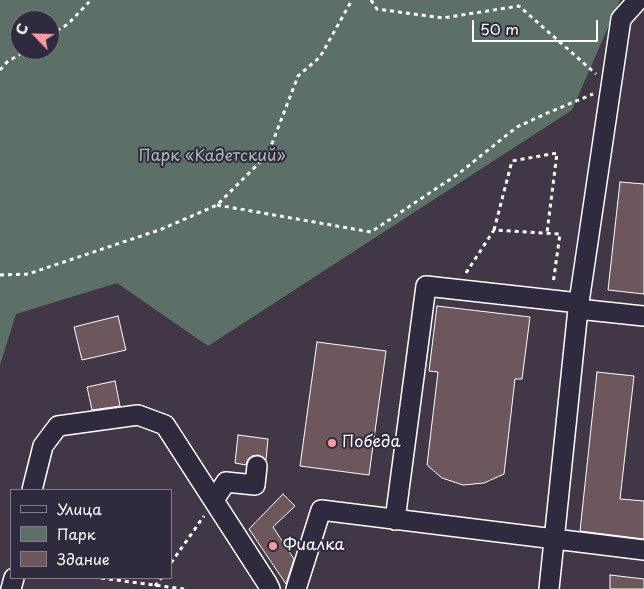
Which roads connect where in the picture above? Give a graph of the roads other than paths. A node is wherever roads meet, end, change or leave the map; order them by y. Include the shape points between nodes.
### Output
1 (638, 0) edge
2 (579, 306) junction
3 (644, 316) edge
4 (257, 466) dead end
5 (32, 489) edge
6 (214, 500) junction
7 (395, 520) junction
8 (554, 540) junction
9 (644, 550) edge
10 (270, 589) edge
11 (296, 589) edge
12 (549, 589) edge

1 - 2 lane via 621,19
2 - 3 lane
2 - 7 lane via 426,286
2 - 8 lane
4 - 6 lane via 255,485 226,482
5 - 6 lane via 43,446 58,426 138,415 165,425
6 - 10 lane
7 - 8 lane
7 - 11 lane via 322,510
8 - 9 lane
8 - 12 lane

